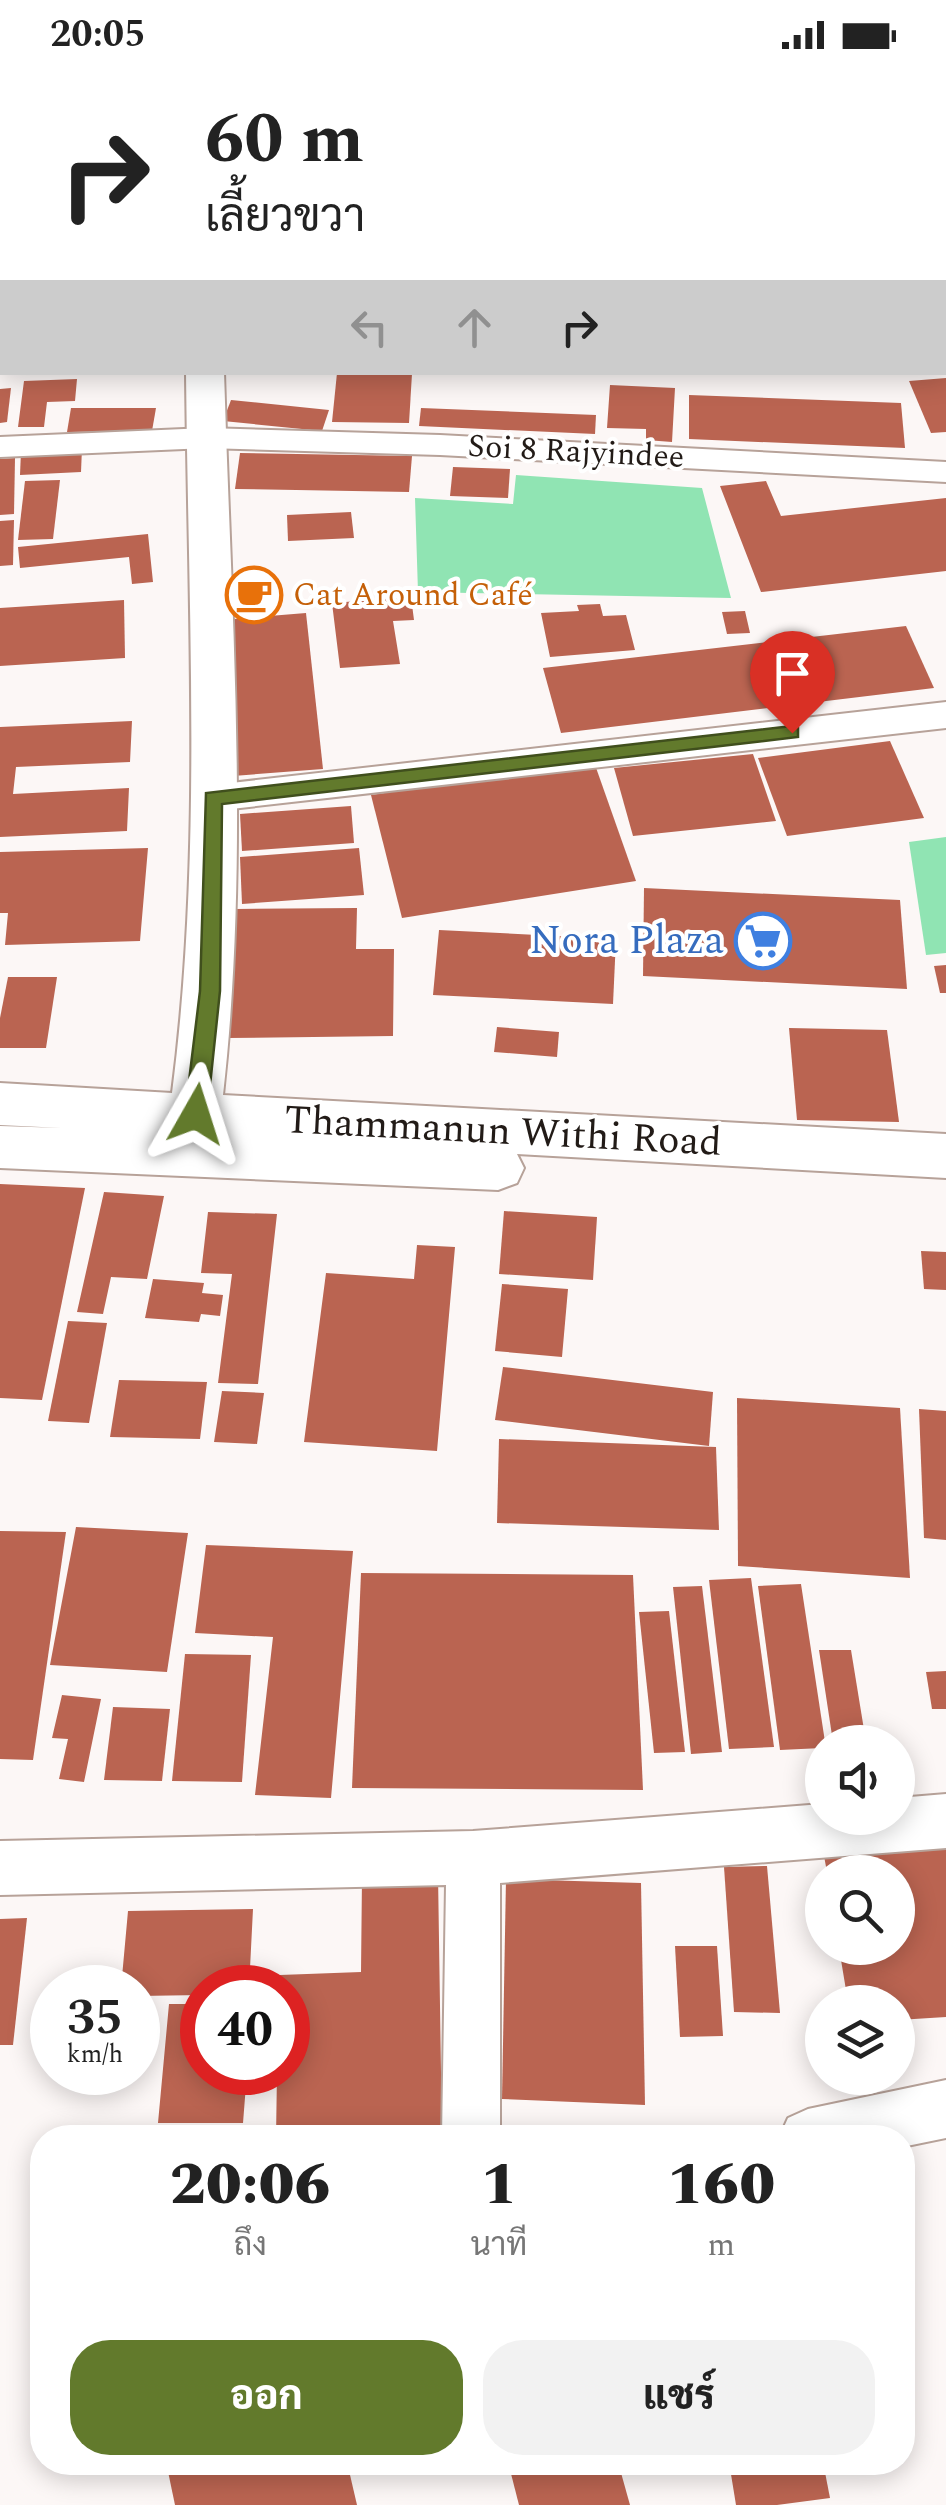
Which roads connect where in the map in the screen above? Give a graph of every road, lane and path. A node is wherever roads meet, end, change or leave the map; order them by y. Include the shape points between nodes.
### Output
1 (205, 375) edge
2 (207, 438) junction
3 (0, 447) edge
4 (946, 472) edge
5 (946, 716) edge
6 (213, 798) junction
7 (0, 1104) edge
8 (193, 1136) junction
9 (0, 1147) edge
10 (946, 1156) edge
11 (946, 1184) edge
12 (946, 1820) edge
13 (473, 1858) junction
14 (0, 1868) edge
15 (946, 2109) edge
16 (471, 2125) edge
17 (870, 2125) edge

1 - 2 street
2 - 3 street, Soi 8 Rajyindee
2 - 4 street, Soi 8 Rajyindee
2 - 6 street
5 - 6 street
6 - 8 street via 210,991
7 - 8 street, Thammanun Withi Road
8 - 9 street, Thammanun Withi Road
8 - 10 street, Thammanun Withi Road
8 - 11 street, Thammanun Withi Road
12 - 13 street
13 - 14 street
13 - 16 street
15 - 17 street

